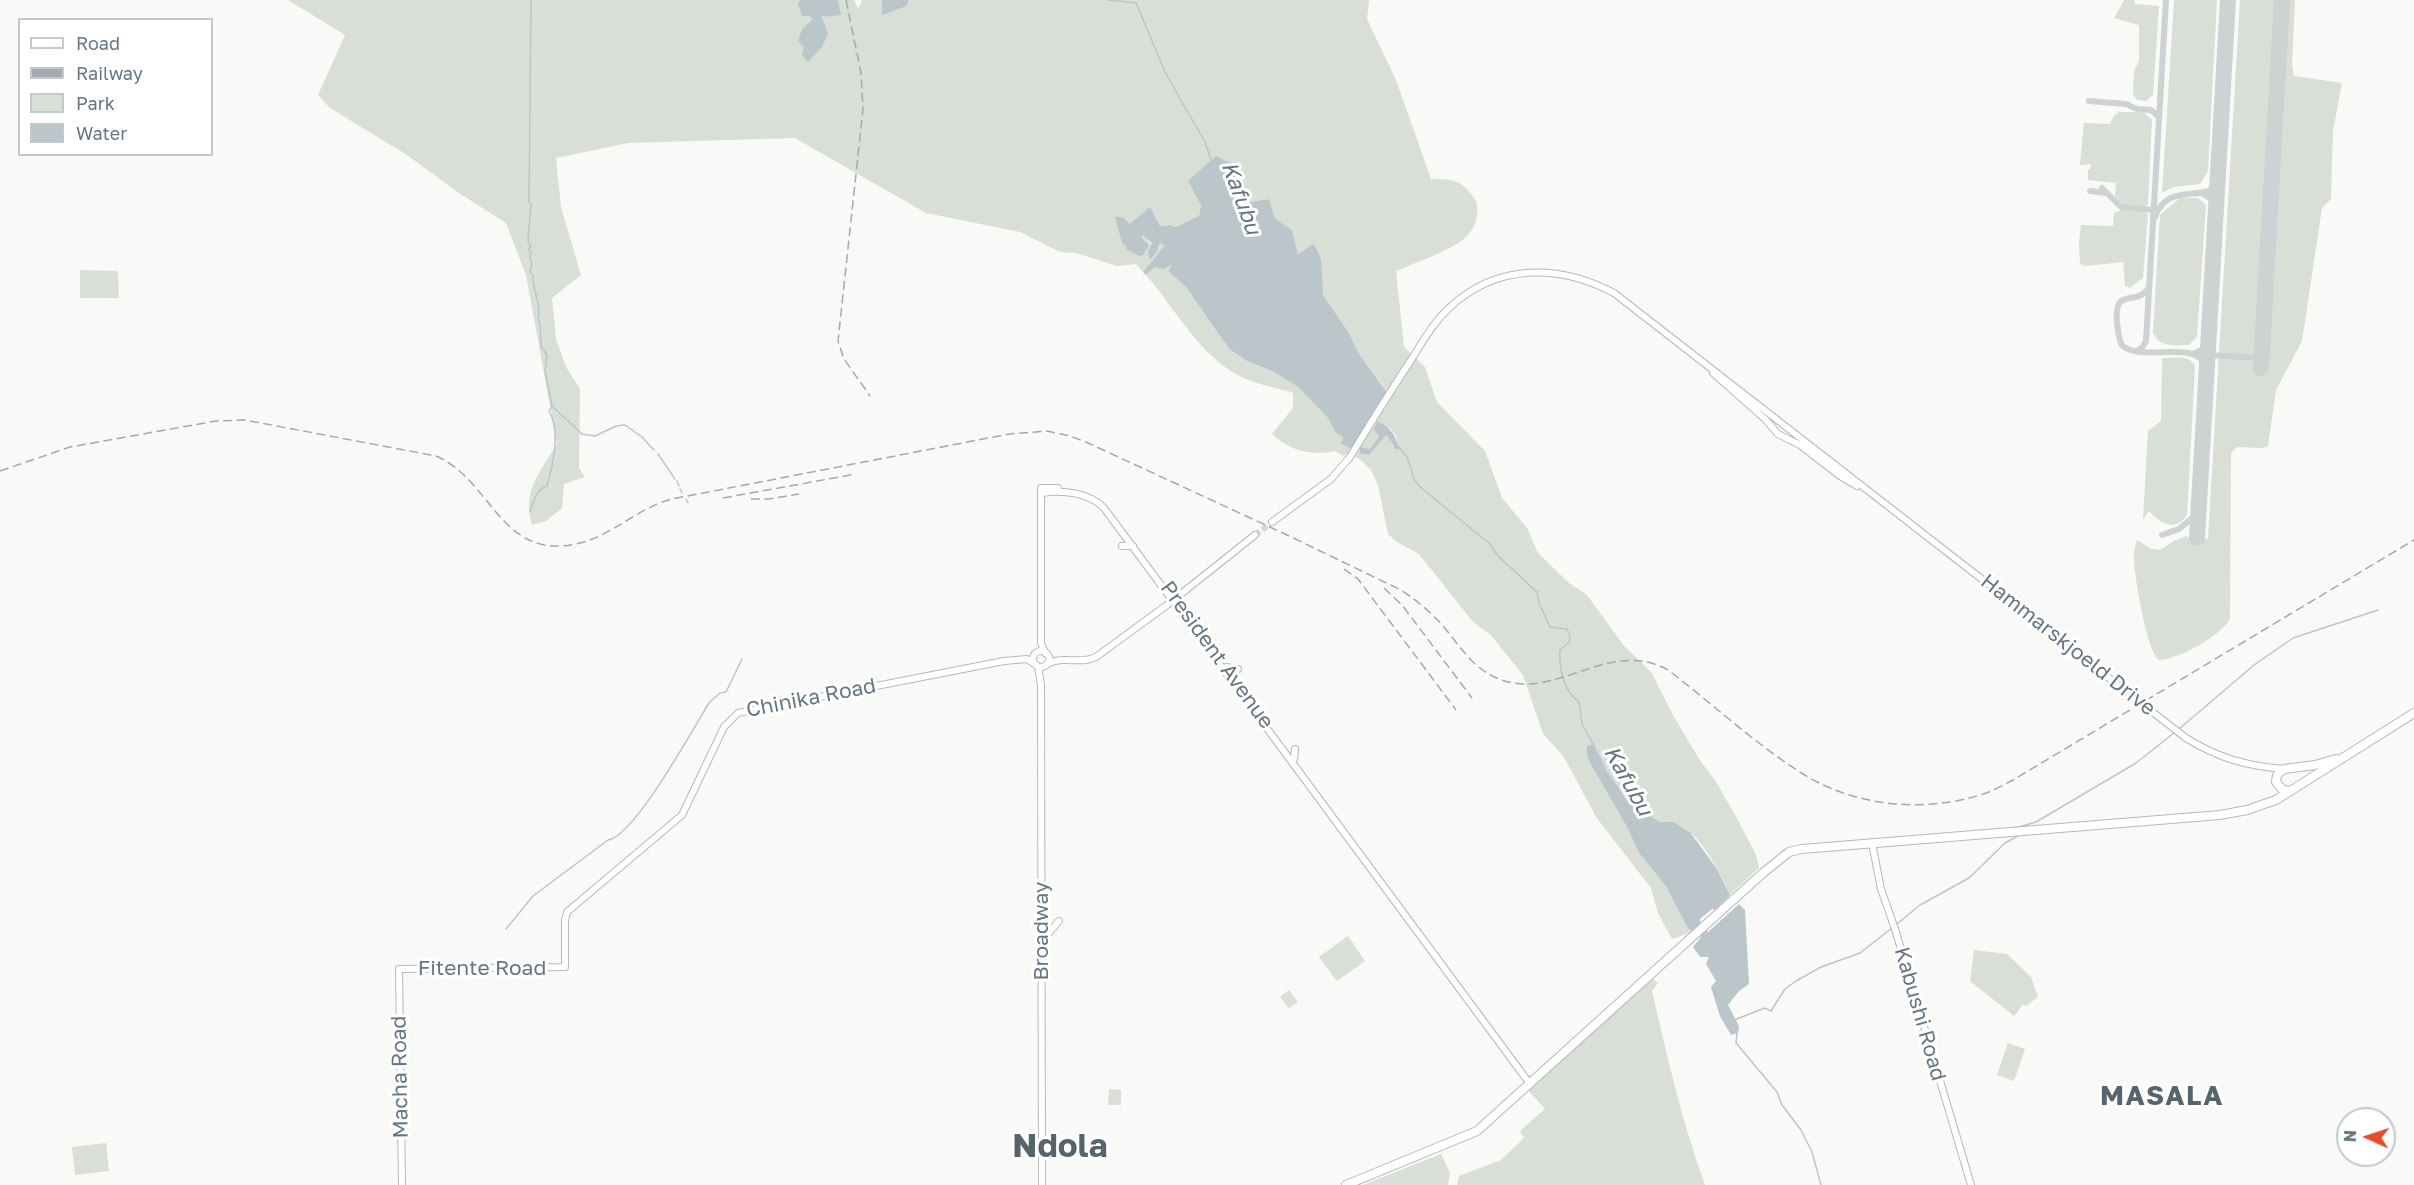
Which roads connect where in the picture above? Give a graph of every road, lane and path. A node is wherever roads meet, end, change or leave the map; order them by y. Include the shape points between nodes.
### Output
1 (1732, 387) junction
2 (1836, 470) junction
3 (1115, 520) junction
4 (1272, 522) tunnel mouth
5 (1123, 533) junction
6 (1255, 535) tunnel mouth
7 (1133, 547) junction
8 (1184, 590) junction
9 (1172, 599) junction
10 (1041, 643) junction
11 (1036, 654) junction
12 (1046, 654) junction
13 (1027, 659) junction
14 (1041, 665) junction
15 (1225, 669) junction
16 (1235, 682) junction
17 (2414, 713) edge
18 (1283, 747) junction
19 (2351, 753) junction
20 (1292, 759) junction
21 (2315, 765) junction
22 (2256, 767) junction
23 (2284, 769) junction
24 (2318, 774) junction
25 (2276, 781) junction
26 (2290, 791) junction
27 (2266, 804) junction
28 (1872, 843) junction
29 (1059, 921) dead end
30 (1041, 942) junction
31 (565, 968) joint
32 (399, 969) joint
33 (1530, 1084) junction
34 (402, 1185) edge
35 (1041, 1185) edge
36 (1346, 1185) edge
37 (1971, 1185) edge

1 - 2 main road, Hammarskjoeld Drive
1 - 2 main road, Hammarskjoeld Drive via 1778,434
1 - 4 main road, Hammarskjoeld Drive via 1614,293 1585,279 1533,272 1497,279 1467,294 1440,317 1336,474
2 - 22 main road, Hammarskjoeld Drive via 1959,559 2186,738 2225,759
3 - 5 main road, President Avenue
3 - 9 main road, President Avenue
3 - 10 main road, President Avenue via 1102,500 1065,488 1041,491
5 - 7 main road, President Avenue
5 - 7 main road via 1121,544
6 - 8 main road
7 - 9 main road, President Avenue
8 - 9 main road
8 - 9 main road via 1176,592
9 - 12 main road via 1092,656 1055,658
9 - 14 main road via 1091,660 1055,660
9 - 15 main road, President Avenue
10 - 11 main road
10 - 12 main road
11 - 12 main road
11 - 13 main road
11 - 14 main road via 1034,661
12 - 14 main road
13 - 14 main road
13 - 31 main road, Chinika Road via 736,714 724,727 680,817 567,912
14 - 30 main road, Broadway
15 - 16 main road, President Avenue
15 - 16 main road via 1224,681
15 - 16 main road via 1238,671
16 - 18 main road, President Avenue
17 - 19 highway
18 - 20 main road, President Avenue
18 - 20 main road via 1294,748
18 - 20 main road via 1281,758
19 - 21 highway
19 - 24 highway
20 - 33 main road, President Avenue
21 - 23 highway
21 - 24 highway
22 - 23 main road, Hammarskjoeld Drive
22 - 25 main road via 2269,772
23 - 25 highway
24 - 26 highway
25 - 26 highway via 2280,788
25 - 27 highway via 2273,796
26 - 27 highway
27 - 28 highway via 2220,815
28 - 33 highway via 1789,852
28 - 37 main road, Kabushi Road via 1881,890
29 - 30 main road
30 - 35 main road, Broadway
31 - 32 main road, Fitente Road
32 - 34 main road, Macha Road
33 - 36 highway via 1471,1135

